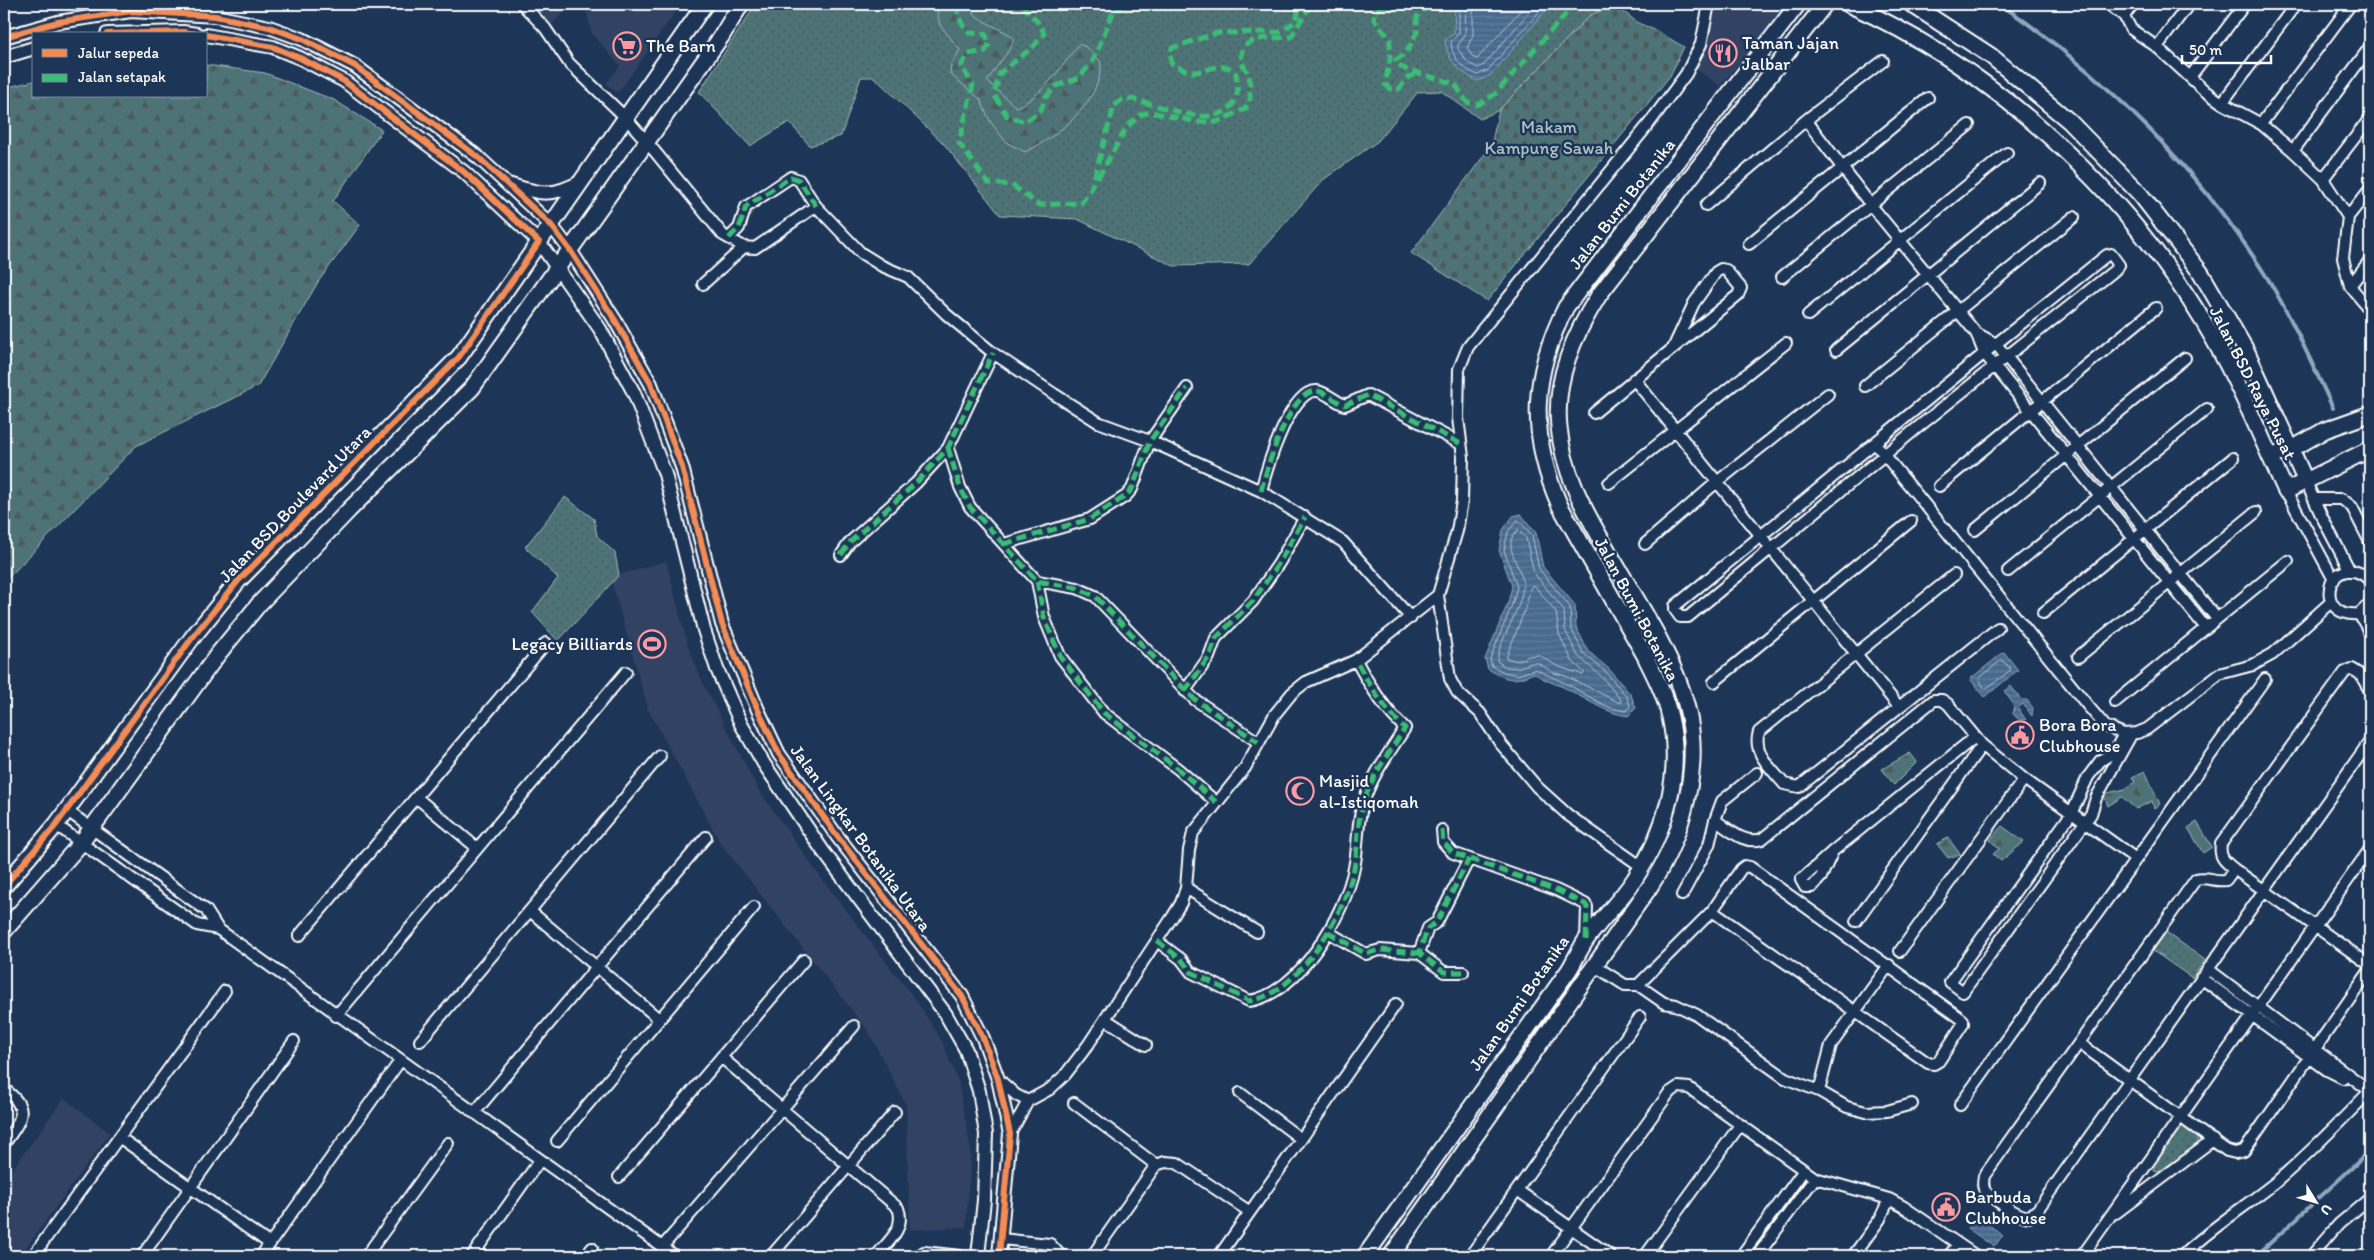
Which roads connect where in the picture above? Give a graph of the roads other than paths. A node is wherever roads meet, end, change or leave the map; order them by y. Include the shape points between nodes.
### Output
1 (522, 4) edge
2 (705, 4) edge
3 (741, 4) edge
4 (1709, 4) edge
5 (1798, 4) edge
6 (1825, 4) edge
7 (1848, 4) edge
8 (1912, 4) edge
9 (2108, 4) edge
10 (2133, 4) edge
11 (2190, 4) edge
12 (2245, 4) edge
13 (2296, 4) edge
14 (2351, 4) edge
15 (215, 10) edge
16 (2124, 16) junction
17 (208, 35) edge
18 (4, 37) edge
19 (2157, 47) junction
20 (2370, 47) edge
21 (32, 49) edge
22 (4, 57) edge
23 (1883, 61) dead end
24 (2190, 77) junction
25 (1928, 98) dead end
26 (2222, 103) junction
27 (626, 118) junction
28 (2370, 118) edge
29 (1806, 120) junction
30 (2261, 124) junction
31 (1969, 125) dead end
32 (647, 142) junction
33 (2294, 150) junction
34 (2007, 153) dead end
35 (1842, 167) junction
36 (2323, 179) junction
37 (582, 181) junction
38 (506, 183) junction
39 (2040, 183) dead end
40 (2370, 189) edge
41 (1870, 204) junction
42 (1706, 205) dead end
43 (816, 206) junction
44 (2074, 217) dead end
45 (2348, 217) junction
46 (551, 225) junction
47 (729, 238) junction
48 (1899, 239) junction
49 (539, 242) junction
50 (1749, 244) dead end
51 (744, 247) junction
52 (570, 250) junction
53 (2370, 260) edge
54 (557, 267) junction
55 (1928, 275) junction
56 (1782, 277) dead end
57 (703, 284) dead end
58 (2350, 286) junction
59 (2156, 308) dead end
60 (1957, 310) junction
61 (2370, 310) edge
62 (1808, 315) dead end
63 (1976, 333) junction
64 (1786, 343) dead end
65 (1996, 344) junction
66 (1674, 346) junction
67 (1836, 350) dead end
68 (993, 353) junction
69 (1984, 353) junction
70 (2006, 357) junction
71 (2185, 358) dead end
72 (1995, 366) junction
73 (1634, 379) junction
74 (1865, 386) dead end
75 (1187, 388) dead end
76 (1828, 394) dead end
77 (2042, 402) junction
78 (2207, 409) dead end
79 (2031, 411) junction
80 (1594, 413) dead end
81 (2370, 414) edge
82 (1675, 431) junction
83 (1150, 441) junction
84 (1875, 442) junction
85 (1461, 444) junction
86 (2077, 446) junction
87 (948, 448) junction
88 (2370, 449) edge
89 (2292, 450) junction
90 (1885, 455) junction
91 (2066, 455) junction
92 (2270, 457) junction
93 (2233, 458) dead end
94 (1717, 482) junction
95 (2306, 482) junction
96 (1609, 483) dead end
97 (1939, 486) dead end
98 (2111, 488) junction
99 (1261, 491) junction
100 (2286, 491) junction
101 (2100, 496) junction
102 (2314, 499) junction
103 (2256, 512) dead end
104 (1305, 517) junction
105 (2322, 517) junction
106 (1911, 521) dead end
107 (2305, 526) junction
108 (2145, 529) junction
109 (1974, 530) dead end
110 (1761, 537) junction
111 (2134, 538) junction
112 (2370, 542) edge
113 (1004, 544) junction
114 (1645, 544) dead end
115 (1770, 549) junction
116 (841, 555) dead end
117 (2288, 561) dead end
118 (2008, 571) dead end
119 (2350, 571) junction
120 (2181, 573) junction
121 (1954, 575) dead end
122 (2334, 580) junction
123 (1037, 581) junction
124 (2170, 582) junction
125 (2370, 582) edge
126 (1626, 583) junction
127 (1608, 592) junction
128 (1438, 595) junction
129 (1813, 601) junction
130 (2370, 603) edge
131 (2333, 605) junction
132 (2043, 613) dead end
133 (2359, 614) junction
134 (1411, 618) junction
135 (2217, 619) junction
136 (1998, 628) dead end
137 (2206, 628) junction
138 (2370, 632) edge
139 (546, 643) dead end
140 (1857, 655) junction
141 (2078, 657) dead end
142 (1356, 660) junction
143 (626, 672) dead end
144 (2265, 678) dead end
145 (1714, 682) dead end
146 (1185, 691) junction
147 (2370, 691) edge
148 (2115, 702) dead end
149 (1899, 708) junction
150 (2127, 735) junction
151 (1975, 737) junction
152 (2370, 741) edge
153 (1258, 742) junction
154 (1982, 744) junction
155 (660, 756) dead end
156 (2100, 761) junction
157 (2113, 771) junction
158 (1756, 773) dead end
159 (2024, 779) junction
160 (416, 797) junction
161 (1216, 802) junction
162 (66, 810) junction
163 (819, 810) junction
164 (2072, 814) junction
165 (1715, 820) junction
166 (803, 822) junction
167 (56, 824) junction
168 (2085, 824) junction
169 (92, 828) junction
170 (1442, 830) dead end
171 (706, 837) dead end
172 (82, 843) junction
173 (477, 848) junction
174 (2370, 849) edge
175 (1833, 851) dead end
176 (1469, 859) junction
177 (2136, 860) junction
178 (1642, 867) junction
179 (2234, 870) junction
180 (4, 886) edge
181 (1186, 888) junction
182 (2264, 890) junction
183 (179, 891) junction
184 (1682, 895) dead end
185 (168, 905) junction
186 (754, 907) dead end
187 (530, 911) junction
188 (1712, 911) junction
189 (1856, 921) dead end
190 (2315, 926) junction
191 (218, 929) junction
192 (4, 931) edge
193 (1257, 932) dead end
194 (1328, 932) junction
195 (299, 936) dead end
196 (1158, 940) junction
197 (1586, 941) junction
198 (1900, 951) dead end
199 (1420, 953) junction
200 (804, 960) dead end
201 (1889, 965) junction
202 (2370, 965) edge
203 (1595, 966) junction
204 (596, 967) junction
205 (2208, 969) junction
206 (2370, 970) edge
207 (1464, 972) dead end
208 (2201, 978) junction
209 (1638, 985) junction
210 (225, 991) dead end
211 (1396, 1004) dead end
212 (2259, 1007) junction
213 (1854, 1013) junction
214 (336, 1016) junction
215 (2252, 1016) junction
216 (1640, 1017) dead end
217 (659, 1019) junction
218 (1105, 1020) junction
219 (854, 1026) dead end
220 (294, 1041) dead end
221 (420, 1041) dead end
222 (2079, 1043) junction
223 (1146, 1045) dead end
224 (2312, 1053) junction
225 (721, 1057) junction
226 (400, 1061) junction
227 (998, 1079) junction
228 (2130, 1080) junction
229 (4, 1089) edge
230 (1820, 1091) junction
231 (2369, 1092) edge
232 (1240, 1093) dead end
233 (1028, 1101) junction
234 (1074, 1103) dead end
235 (1912, 1104) dead end
236 (1960, 1104) dead end
237 (783, 1110) junction
238 (895, 1112) dead end
239 (474, 1113) junction
240 (2181, 1117) junction
241 (1740, 1125) junction
242 (1010, 1134) junction
243 (119, 1137) junction
244 (1302, 1138) junction
245 (2213, 1140) junction
246 (557, 1141) dead end
247 (448, 1142) dead end
248 (4, 1144) edge
249 (540, 1160) junction
250 (1156, 1165) junction
251 (848, 1166) junction
252 (1804, 1170) junction
253 (619, 1177) dead end
254 (1814, 1178) junction
255 (190, 1188) junction
256 (1517, 1190) junction
257 (2370, 1198) edge
258 (1889, 1199) junction
259 (1250, 1212) junction
260 (2108, 1219) junction
261 (1571, 1228) junction
262 (1001, 1239) junction
263 (270, 1244) junction
264 (1958, 1244) junction
265 (662, 1248) junction
266 (33, 1256) edge
267 (142, 1256) edge
268 (261, 1256) edge
269 (366, 1256) edge
270 (472, 1256) edge
271 (675, 1256) edge
272 (771, 1256) edge
273 (876, 1256) edge
274 (918, 1256) edge
275 (960, 1256) edge
276 (978, 1256) edge
277 (999, 1256) edge
278 (1061, 1256) edge
279 (1092, 1256) edge
280 (1219, 1256) edge
281 (1365, 1256) edge
282 (1391, 1256) edge
283 (1470, 1256) edge
284 (1551, 1256) edge
285 (1611, 1256) edge
286 (1645, 1256) edge
287 (1741, 1256) edge
288 (1757, 1256) edge
289 (1853, 1256) edge
290 (1949, 1256) edge
291 (1976, 1256) edge
292 (2082, 1256) edge
293 (2182, 1256) edge
294 (2311, 1256) edge

1 - 27 street via 545,28 569,63
2 - 27 main road, Jalan BSD Boulevard Utara
3 - 32 main road
4 - 85 street via 1701,44 1686,74 1468,347 1459,369
5 - 127 main road, Jalan Bumi Botanika via 1566,307 1550,344 1538,402 1543,460 1560,506
6 - 126 main road, Jalan Bumi Botanika via 1599,295 1569,349 1560,393 1559,417 1565,464 1580,501
7 - 92 main road, Jalan BSD Raya Pusat via 1936,52 2011,104 2084,169 2173,275 2204,322
8 - 89 main road, Jalan BSD Raya Pusat via 1998,62 2069,121 2140,194 2201,273 2247,352
9 - 16 street
10 - 16 street
11 - 19 street
12 - 24 street
13 - 26 street
14 - 30 street
15 - 18 street, Jalan Lingkar Botanika Utara via 131,11 58,22
15 - 38 street, Jalan Lingkar Botanika Utara via 302,39 356,66 478,157
16 - 19 street via 2131,29
17 - 49 street, Jalan Lingkar Botanika Utara via 273,47 344,81 464,172
19 - 24 street
20 - 33 street
21 - 22 street
23 - 29 street
24 - 26 street
25 - 35 street
26 - 30 street
27 - 32 street
27 - 37 main road, Jalan BSD Boulevard Utara
28 - 36 street
29 - 35 street
29 - 42 street
30 - 33 street
31 - 41 street
32 - 47 street via 723,235
32 - 52 main road
33 - 36 street
34 - 48 street
35 - 41 street
35 - 50 street
36 - 45 street
37 - 38 street via 548,194
37 - 46 main road, Jalan BSD Boulevard Utara
38 - 46 street, Jalan Lingkar Botanika Utara
39 - 55 street
40 - 45 street
41 - 48 street
41 - 56 street
43 - 47 street via 799,180 791,177 746,207 739,228
43 - 51 street via 755,248
43 - 68 street via 861,253 908,277
44 - 60 street
45 - 58 street via 2343,258
46 - 49 main road, Jalan BSD Boulevard Utara
46 - 52 street, Jalan Lingkar Botanika Utara
47 - 51 street
48 - 55 street
48 - 62 street
49 - 54 street, Jalan Lingkar Botanika Utara
49 - 162 main road, Jalan BSD Boulevard Utara via 459,357 238,581 192,638
51 - 57 street
52 - 54 main road
52 - 163 street, Jalan Lingkar Botanika Utara via 651,384 682,467 722,624 779,754
53 - 58 street
54 - 166 street, Jalan Lingkar Botanika Utara via 600,328 634,392 665,474 691,586 717,669 741,724
54 - 169 main road via 472,388 259,604 218,654
55 - 60 street
55 - 67 street
58 - 61 street
59 - 77 street
60 - 63 street
60 - 74 street
63 - 65 street
63 - 69 street
64 - 82 street
65 - 69 street
65 - 70 street
65 - 70 street via 2111,254 2118,267
66 - 66 street via 1741,292 1726,270 1716,272 1694,303
66 - 73 street
68 - 83 street via 1098,422
68 - 87 street
69 - 72 street
69 - 84 street
70 - 72 street
70 - 77 street
71 - 86 street
72 - 79 street
72 - 90 street
73 - 80 street
73 - 82 street
75 - 83 street
76 - 94 street
77 - 79 street
77 - 86 street
78 - 98 street
79 - 91 street
79 - 97 street
81 - 89 main road via 2325,430
82 - 94 street
82 - 96 street
83 - 99 street
83 - 113 street via 1132,488 1118,502 1090,519
84 - 90 street
84 - 110 street
85 - 99 street via 1368,396 1345,405 1317,391 1308,393 1292,412 1275,443
85 - 128 street via 1462,501
86 - 91 street
86 - 98 street
87 - 113 street via 970,507
87 - 116 street via 916,483 850,542
88 - 95 main road
89 - 92 main road
89 - 95 main road, Jalan BSD Raya Pusat
90 - 115 street
90 - 150 street via 2105,726
91 - 101 street
91 - 109 street
92 - 100 main road, Jalan BSD Raya Pusat
93 - 108 street
94 - 110 street
94 - 114 street
95 - 100 main road
95 - 102 street
98 - 101 street
98 - 108 street
99 - 104 street
100 - 107 street
101 - 111 street
101 - 118 street
102 - 105 street
102 - 112 street via 2342,499 2352,507
103 - 120 street
104 - 134 street via 1343,542
104 - 146 street via 1253,601 1216,638 1208,657
105 - 107 street
105 - 119 street
106 - 129 street
107 - 122 street
108 - 111 street
108 - 120 street
110 - 115 street
110 - 115 street via 1674,610 1680,617 1688,617
111 - 124 street
111 - 132 street
113 - 123 street
115 - 129 street
117 - 135 street
119 - 122 street
119 - 125 street via 2363,574
120 - 124 street
120 - 135 street
121 - 140 street
122 - 131 street via 2329,593
123 - 146 street via 1077,588 1095,596
123 - 161 street via 1044,617 1060,656 1104,713
124 - 137 street
124 - 141 street
126 - 127 main road
126 - 203 main road, Jalan Bumi Botanika via 1669,658 1677,679 1686,704 1691,758 1686,806 1669,857
127 - 178 main road, Jalan Bumi Botanika via 1656,678 1670,716 1673,738 1667,810
128 - 134 street
128 - 178 street via 1450,679 1457,692 1480,713 1537,787 1568,815
129 - 140 street
129 - 145 street
130 - 133 street
131 - 133 street via 2345,614
131 - 150 street via 2273,654 2253,665 2219,674 2147,729
133 - 138 street
134 - 142 street
135 - 137 street
136 - 149 street
137 - 148 street
139 - 160 street
140 - 149 street
140 - 149 street via 1759,732 1757,749 1784,784 1799,787
142 - 153 street via 1306,682 1292,693
142 - 194 street via 1389,713 1405,728 1378,770 1363,802 1354,869
143 - 173 street
144 - 177 street
146 - 153 street via 1209,711
147 - 179 street via 2360,674 2352,669 2345,672 2221,844 2222,860
150 - 156 street via 2114,752
150 - 157 street
151 - 154 street
151 - 165 street via 1948,704 1934,700 1762,839 1745,840
151 - 175 street
152 - 182 street
153 - 161 street via 1245,768
154 - 159 street
154 - 189 street
155 - 187 street
156 - 157 street
156 - 164 street via 2088,777
157 - 168 street via 2102,786
158 - 165 street via 1722,801
159 - 164 street
159 - 198 street
160 - 173 street
160 - 195 street
161 - 181 street via 1193,833
162 - 167 main road, Jalan BSD Boulevard Utara
162 - 169 street
163 - 166 street
163 - 227 street, Jalan Lingkar Botanika Utara via 962,996 983,1038
164 - 168 street
164 - 168 street via 1950,982 1963,992
165 - 184 street via 1710,845
166 - 276 street, Jalan Lingkar Botanika Utara via 945,1013 966,1050 979,1091 986,1134
167 - 172 street
167 - 180 main road, Jalan BSD Boulevard Utara
168 - 177 street
169 - 172 main road
169 - 183 street
170 - 176 street via 1443,842 1453,853
171 - 204 street
172 - 185 street
172 - 192 main road
173 - 214 street
174 - 190 street
176 - 197 street via 1556,890 1585,904
176 - 199 street via 1437,922 1428,928
177 - 236 street
178 - 197 main road, Jalan Bumi Botanika
179 - 182 street
179 - 222 street via 2226,880 2196,879
181 - 193 street
181 - 196 street via 1181,903
182 - 190 street
182 - 205 street
183 - 185 street
183 - 191 street via 206,910
185 - 191 street via 197,925
186 - 217 street
187 - 204 street
187 - 221 street
188 - 201 street via 1741,869 1750,867
188 - 209 street
188 - 213 street
190 - 202 street
190 - 212 street
191 - 214 street
194 - 196 street via 1310,960 1297,973 1269,996 1249,1001 1192,972
194 - 199 street via 1366,954 1380,950
196 - 218 street
197 - 281 main road, Jalan Bumi Botanika via 1569,970
199 - 207 street via 1444,972
200 - 225 street
201 - 213 street
201 - 213 street via 1963,1020 1938,1061 1928,1063
203 - 209 street via 1625,985
203 - 282 main road, Jalan Bumi Botanika
204 - 217 street
204 - 239 street
205 - 208 street
205 - 212 street
206 - 224 street
208 - 215 street
208 - 228 street
209 - 230 street via 1664,1003 1697,1015 1785,1078
210 - 243 street
211 - 244 street
212 - 215 street
212 - 224 street
213 - 230 street via 1831,1045
214 - 226 street
215 - 224 street
215 - 240 street
216 - 256 street
217 - 246 street
218 - 223 street
218 - 233 street via 1065,1076
219 - 237 street
220 - 255 street
222 - 228 street
222 - 228 street via 1984,1176 1986,1191 2021,1216 2029,1217
224 - 231 street via 2336,1073
224 - 245 street via 2244,1151 2235,1153
225 - 237 street
225 - 253 street
226 - 239 street
226 - 263 street
227 - 233 street via 1016,1096
227 - 242 street, Jalan Lingkar Botanika Utara
228 - 240 street
229 - 248 street via 19,1103 22,1114
230 - 235 street via 1847,1107 1866,1112
231 - 293 street via 2277,1181
232 - 244 street
233 - 242 street
234 - 250 street
237 - 251 street
237 - 265 street
238 - 251 street
239 - 249 street
240 - 245 street
240 - 260 street
241 - 252 street
241 - 261 street via 1689,1088 1678,1087 1669,1094
241 - 286 street
242 - 262 street, Jalan Lingkar Botanika Utara
243 - 255 street
243 - 266 street
244 - 259 street
245 - 260 street
247 - 269 street
249 - 265 street
249 - 270 street
250 - 259 street via 1177,1163
250 - 279 street
251 - 272 street
251 - 273 street via 898,1208 902,1217 899,1228
252 - 254 street
252 - 287 street
254 - 258 street
254 - 288 street
255 - 263 street
255 - 267 street
256 - 261 street
256 - 283 street
257 - 294 street via 2339,1224
258 - 264 street
258 - 289 street via 1880,1219
259 - 280 street
260 - 292 street
261 - 284 street
261 - 285 street
262 - 277 street, Jalan Lingkar Botanika Utara
262 - 278 street via 1050,1244
263 - 268 street
264 - 290 street
264 - 291 street
265 - 271 street
274 - 275 street via 924,1252

